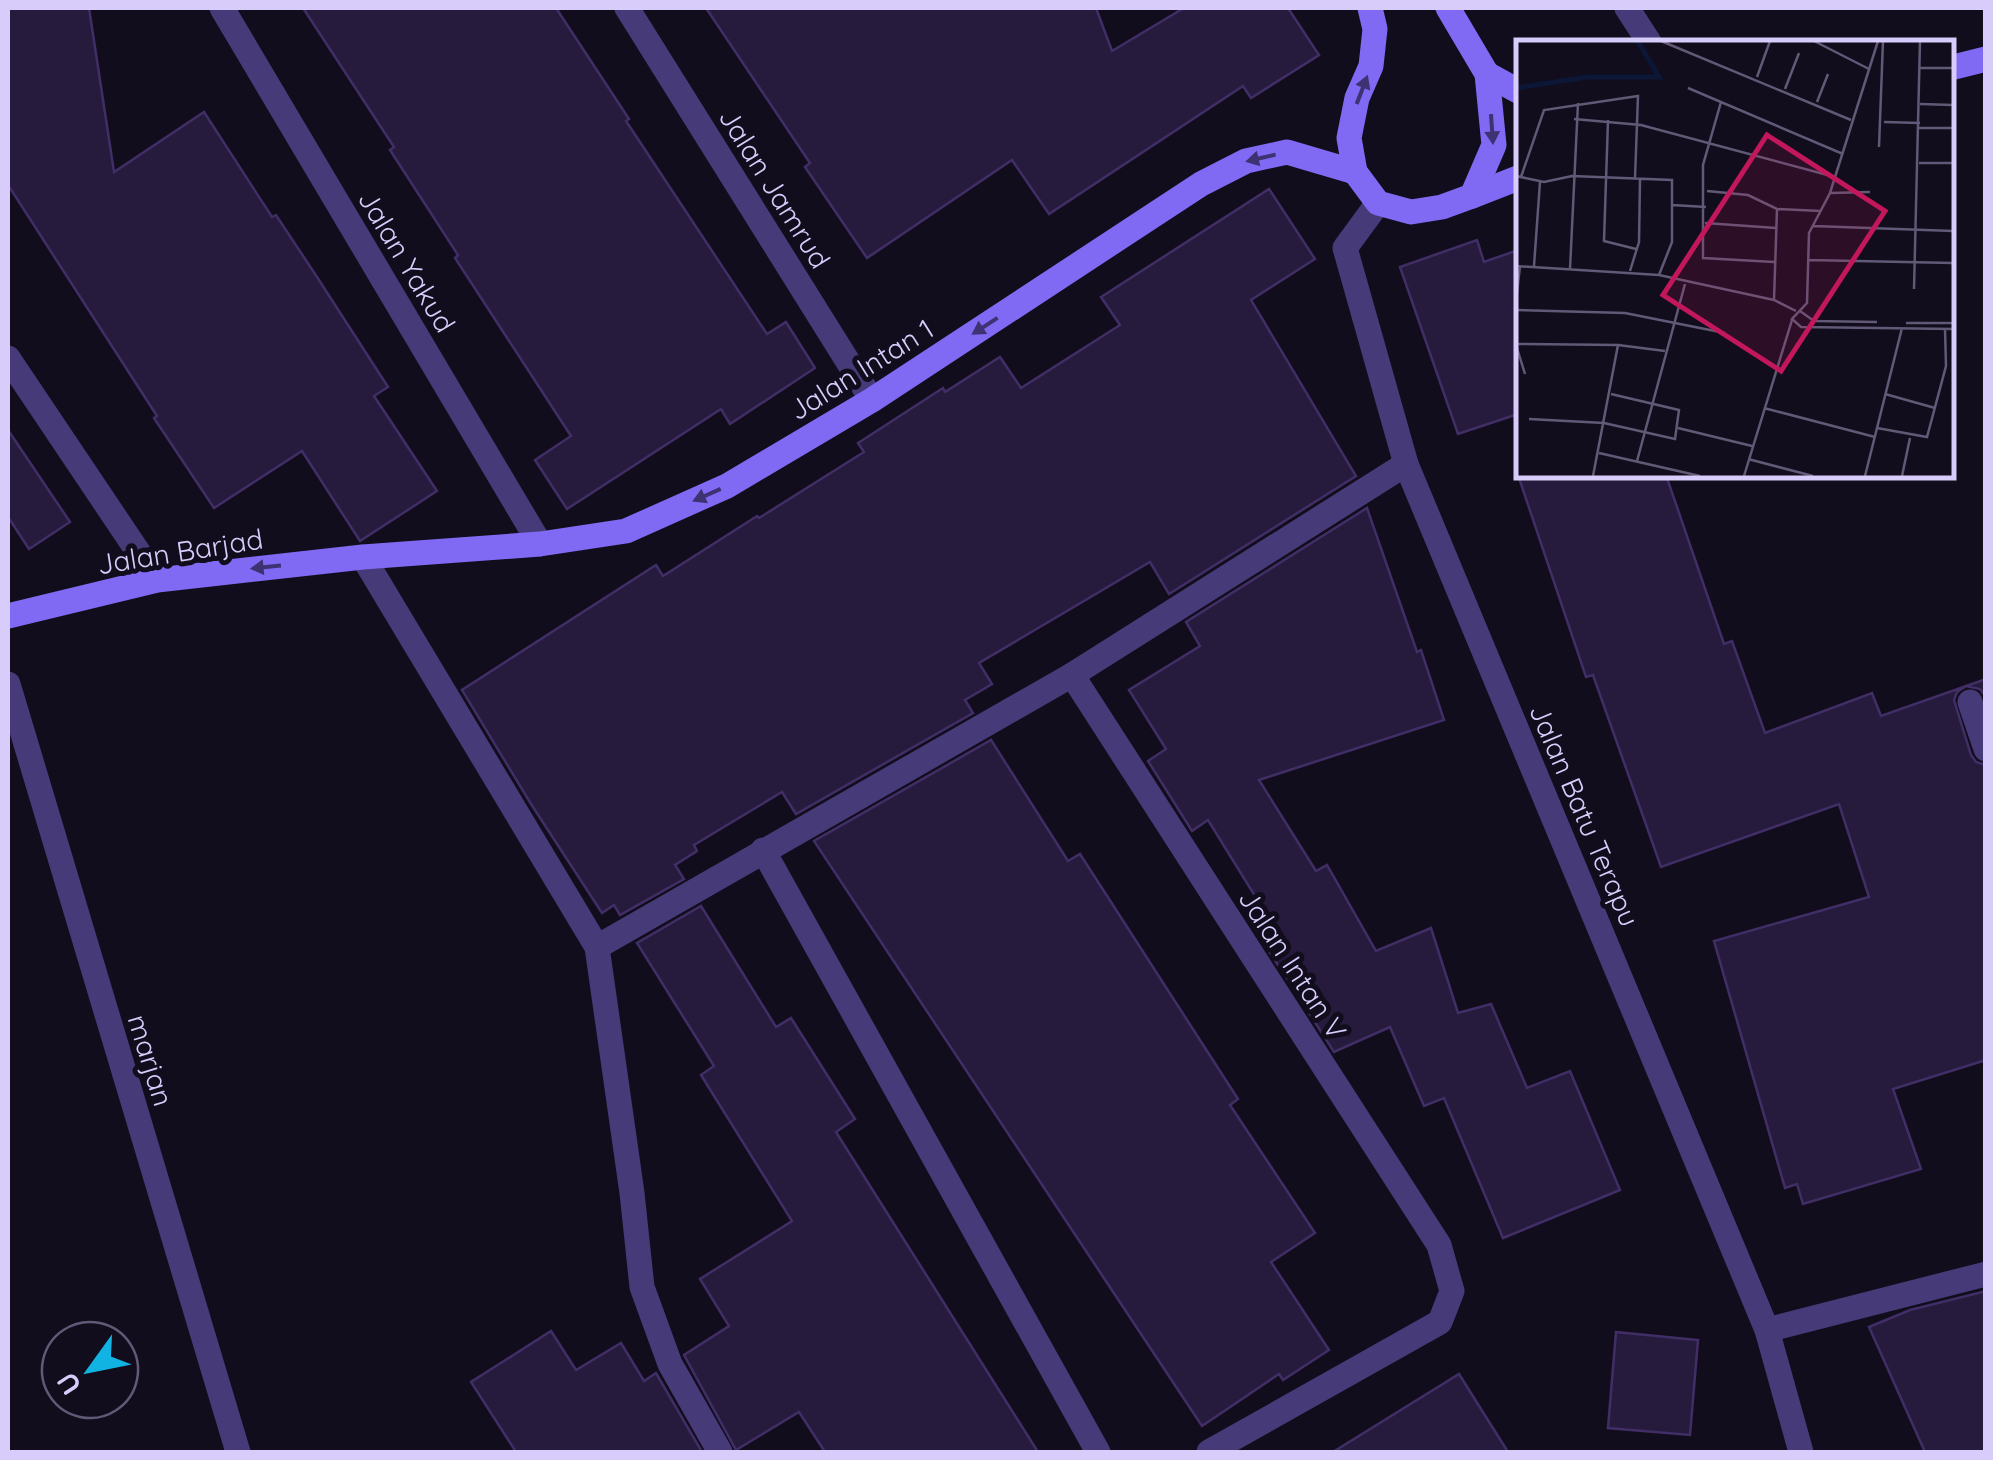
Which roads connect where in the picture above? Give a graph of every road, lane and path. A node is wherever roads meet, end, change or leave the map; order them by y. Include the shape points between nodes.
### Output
1 (222, 8) edge
2 (626, 8) edge
3 (1370, 8) edge
4 (1448, 8) edge
5 (1627, 8) edge
6 (1648, 40) edge
7 (1986, 59) edge
8 (1953, 67) edge
9 (1487, 74) junction
10 (1516, 90) edge
11 (1356, 172) junction
12 (1516, 179) edge
13 (1472, 196) junction
14 (1378, 203) junction
15 (8, 358) edge
16 (872, 400) junction
17 (1406, 464) junction
18 (540, 544) junction
19 (363, 557) junction
20 (156, 580) junction
21 (8, 616) edge
22 (1072, 676) junction
23 (8, 684) edge
24 (1970, 702) dead end
25 (1986, 749) edge
26 (763, 850) junction
27 (597, 947) junction
28 (1986, 1274) edge
29 (1768, 1330) junction
30 (238, 1452) edge
31 (720, 1452) edge
32 (1098, 1452) edge
33 (1209, 1452) edge
34 (1800, 1452) edge

1 - 18 street, Jalan Yakud
2 - 16 street, Jalan Jamrud
11 -> 3 main road via 1349,138 1371,66
4 - 9 main road
5 - 6 street
7 - 8 main road
9 - 10 main road
9 -> 13 main road via 1494,145
11 - 14 main road
11 -> 16 main road, Jalan Intan 1 via 1287,152 1246,161
12 - 13 main road
13 - 14 main road via 1412,212
14 - 17 street, Jalan Batu Terapu via 1345,248
15 - 20 street
16 -> 18 main road, Jalan Intan 1 via 727,486 626,531
17 - 22 street
17 - 29 street, Jalan Batu Terapu
18 - 19 main road, Jalan Intan 1
19 -> 20 main road, Jalan Barjad
19 - 27 street
20 - 21 main road, Jalan Barjad
22 - 26 street
22 - 33 street, Jalan Intan V via 1439,1245 1452,1291 1440,1322
23 - 30 street, marjan
24 - 25 street
26 - 27 street
26 - 32 street
27 - 31 street via 642,1286 670,1364
28 - 29 street
29 - 34 street, Jalan Batu Terapu

